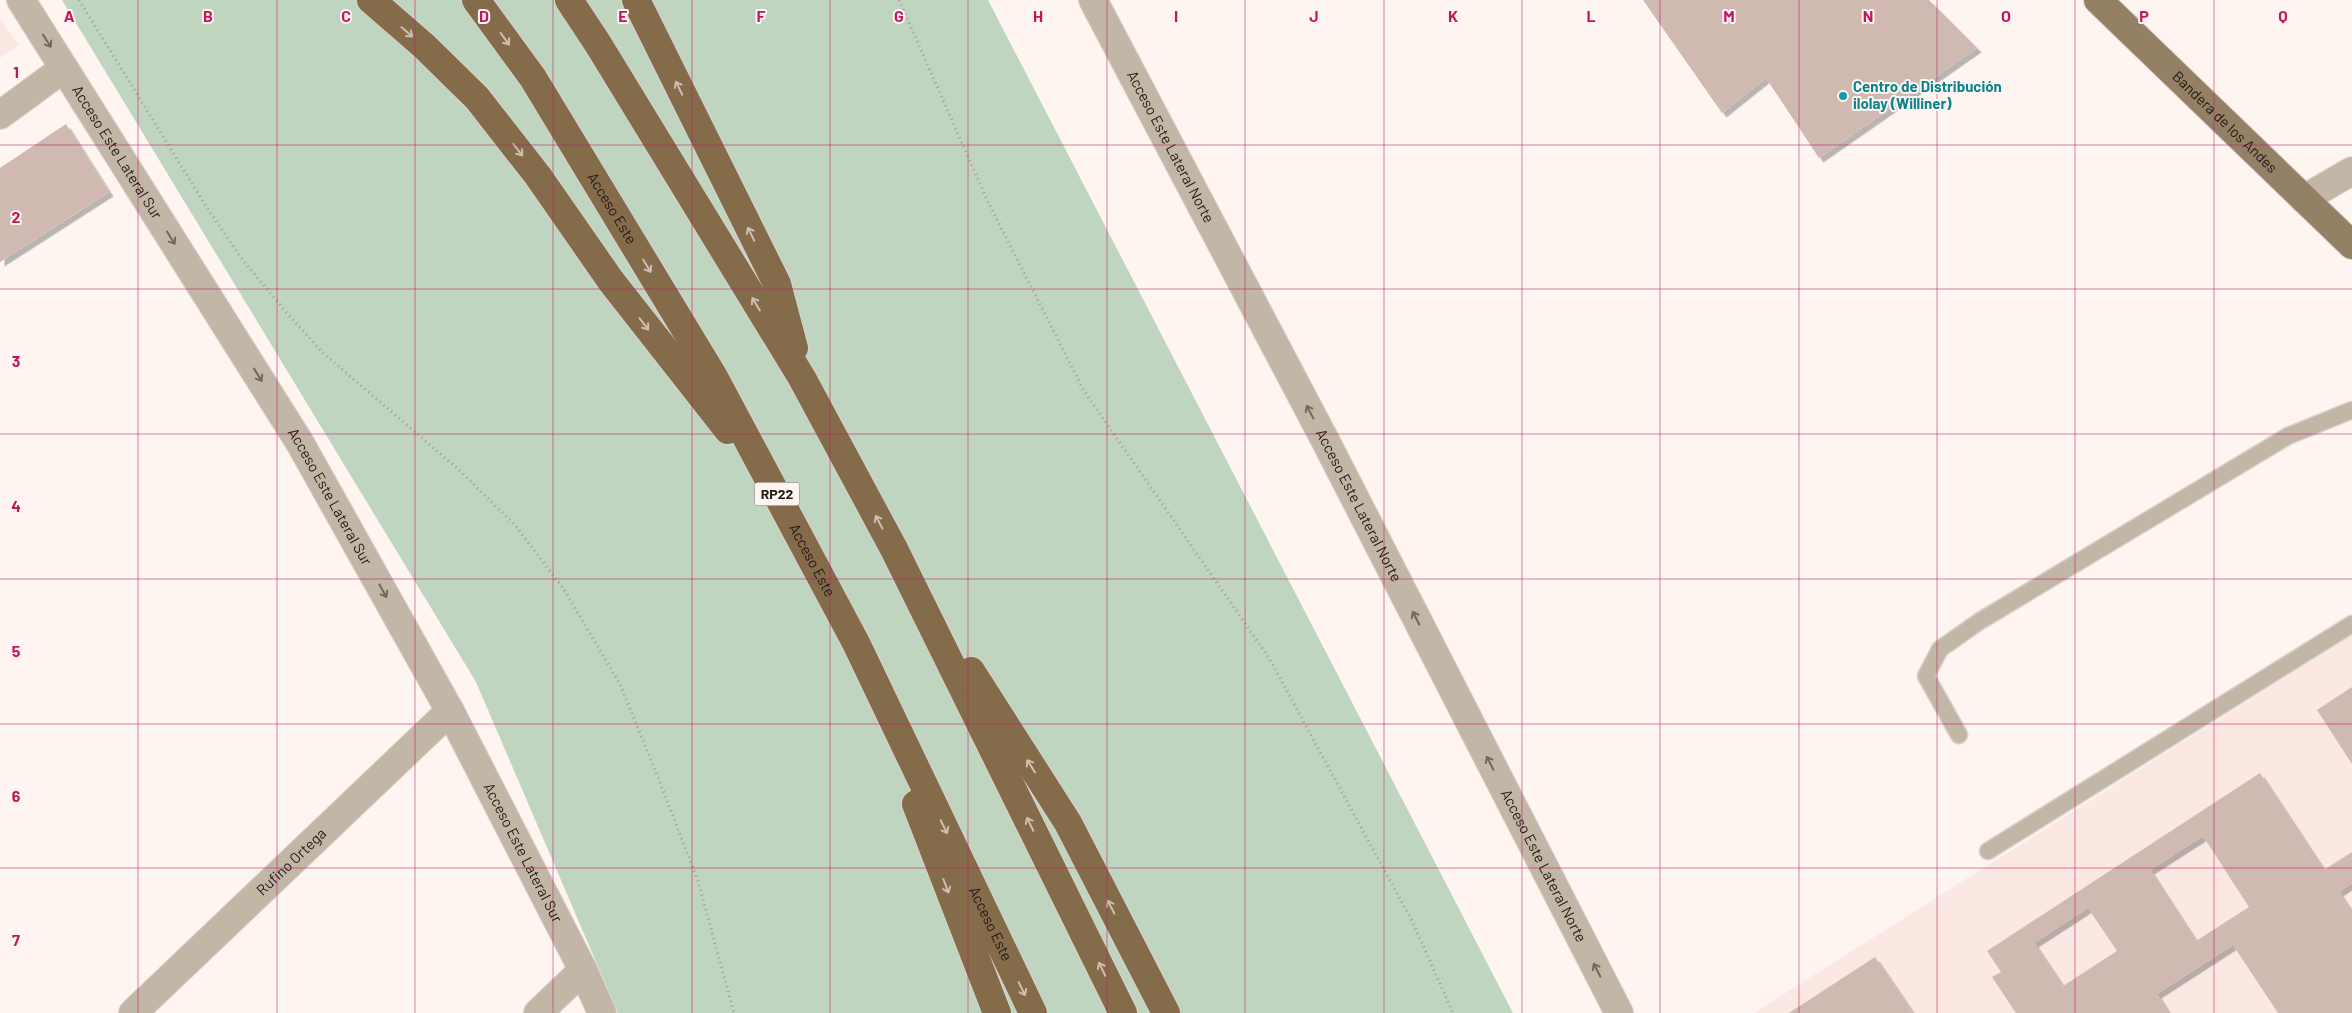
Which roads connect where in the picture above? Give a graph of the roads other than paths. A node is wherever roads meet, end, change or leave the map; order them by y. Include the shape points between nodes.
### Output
1 (21, 0) edge
2 (371, 0) edge
3 (476, 0) edge
4 (569, 0) edge
5 (636, 0) edge
6 (1093, 0) edge
7 (2098, 0) edge
8 (64, 68) junction
9 (0, 115) edge
10 (2352, 172) edge
11 (2304, 199) junction
12 (2352, 245) edge
13 (802, 378) junction
14 (2352, 410) edge
15 (770, 481) junction
16 (894, 549) junction
17 (2352, 624) edge
18 (856, 643) junction
19 (450, 711) junction
20 (1958, 735) dead end
21 (1988, 851) dead end
22 (583, 970) junction
23 (133, 1013) edge
24 (538, 1013) edge
25 (602, 1013) edge
26 (997, 1013) edge
27 (1033, 1013) edge
28 (1123, 1013) edge
29 (1166, 1013) edge
30 (1619, 1013) edge

1 -> 8 street, Acceso Este Lateral Sur
2 -> 15 highway via 477,98 538,176 611,281
3 -> 15 highway, Acceso Este / RP22 via 533,78 714,378
13 -> 4 highway
13 -> 5 highway via 777,284
30 -> 6 street, Acceso Este Lateral Norte via 1325,440
7 - 11 main road, Bandera de los Andes
8 - 9 street
8 -> 19 street, Acceso Este Lateral Sur via 300,443
10 - 11 street
11 - 12 main road, Bandera de los Andes
16 -> 13 highway
14 - 20 lane via 2288,436 1980,621 1940,649 1926,676
15 - 18 highway, Acceso Este / RP22
28 -> 16 highway
29 -> 16 highway via 1068,823
17 - 21 lane
18 -> 26 highway
18 -> 27 highway, Acceso Este / RP22
19 - 22 street, Acceso Este Lateral Sur
19 - 23 street, Rufino Ortega
22 - 24 street
22 - 25 street, Acceso Este Lateral Sur

